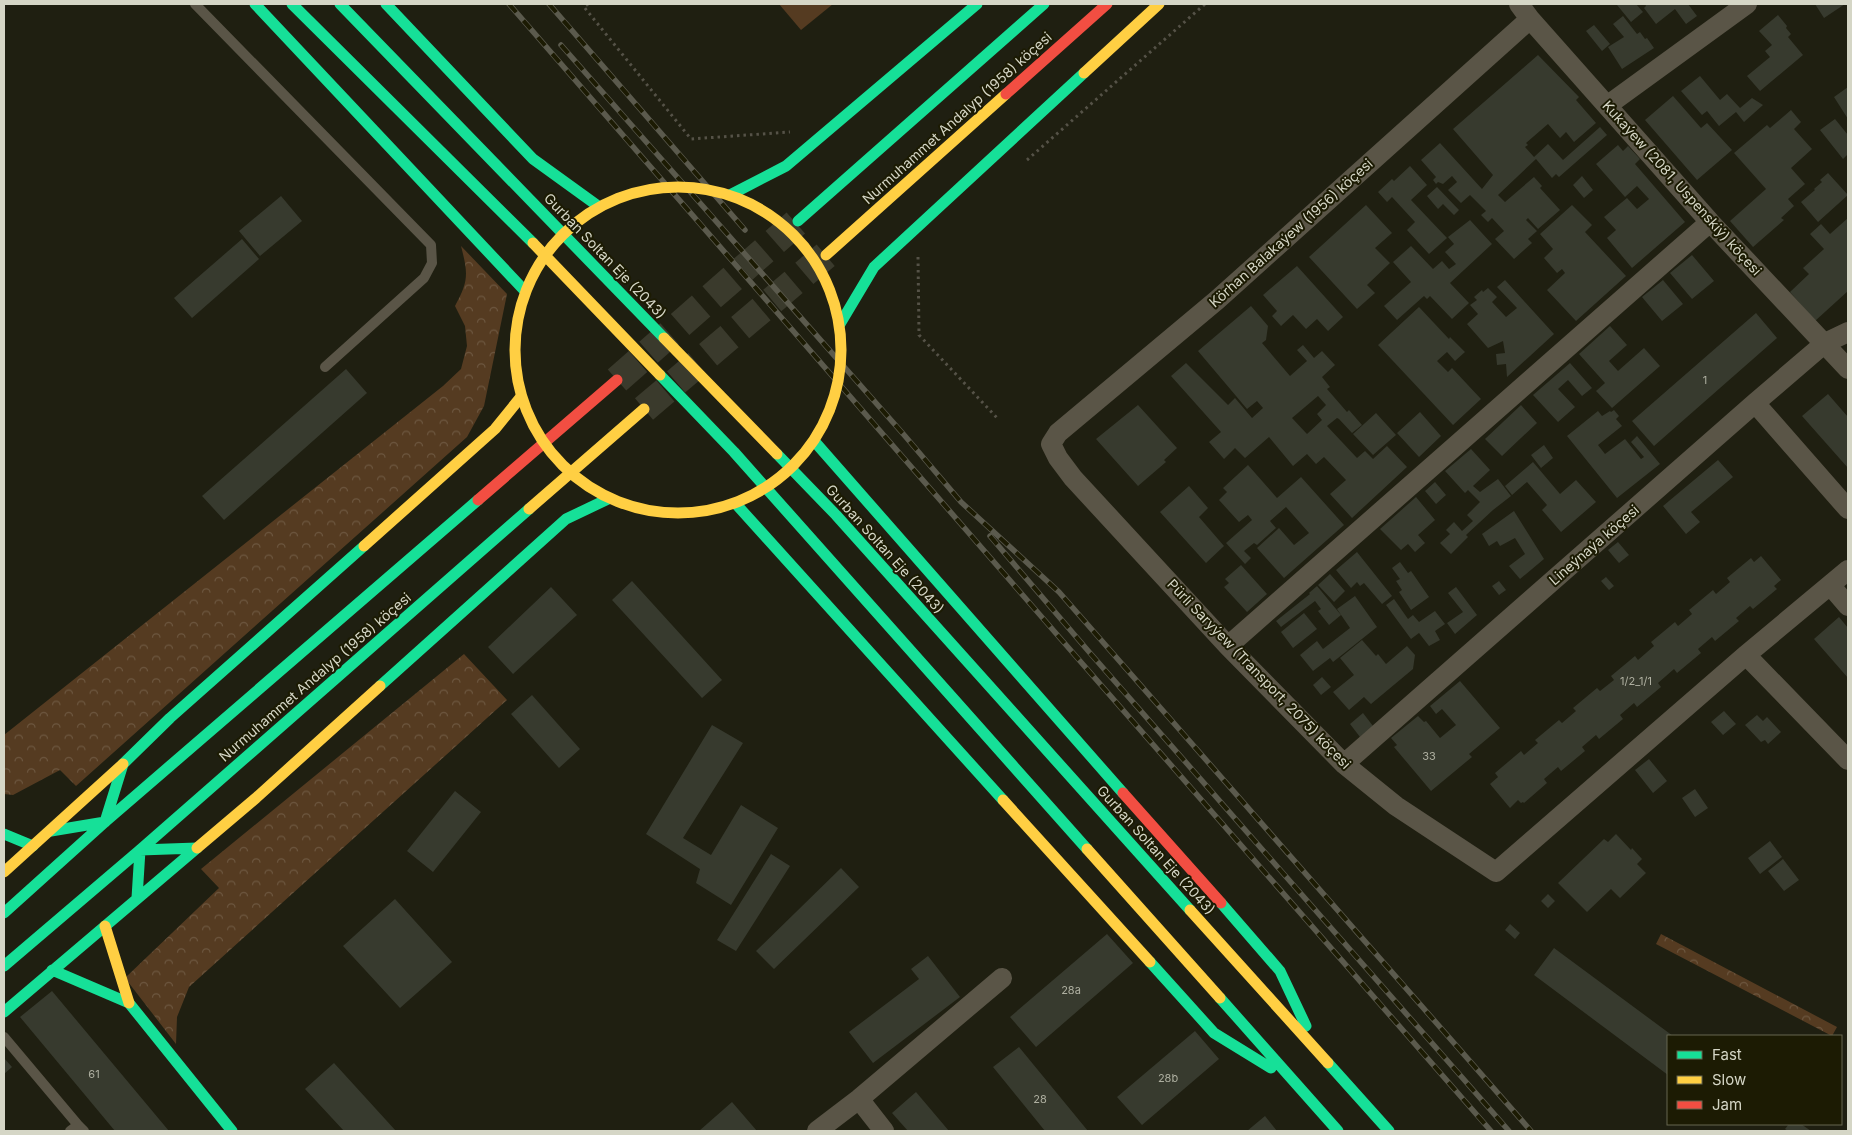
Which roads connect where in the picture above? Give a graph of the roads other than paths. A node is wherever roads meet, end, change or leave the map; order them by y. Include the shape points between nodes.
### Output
1 (195, 4) edge
2 (255, 4) edge
3 (292, 4) edge
4 (340, 4) edge
5 (386, 4) edge
6 (977, 4) edge
7 (1044, 4) edge
8 (1107, 4) edge
9 (1159, 4) edge
10 (1747, 4) edge
11 (1524, 11) edge
12 (1608, 105) junction
13 (730, 195) junction
14 (598, 206) junction
15 (798, 221) tunnel mouth
16 (1710, 222) junction
17 (826, 255) tunnel mouth
18 (524, 290) junction
19 (840, 324) junction
20 (1848, 332) edge
21 (1825, 343) junction
22 (326, 367) dead end
23 (1848, 369) edge
24 (617, 380) tunnel mouth
25 (520, 398) junction
26 (1755, 403) junction
27 (644, 409) tunnel mouth
28 (816, 442) junction
29 (1051, 444) joint
30 (608, 499) junction
31 (736, 504) junction
32 (1848, 509) edge
33 (1848, 570) edge
34 (1830, 585) junction
35 (1848, 606) edge
36 (1228, 646) junction
37 (1746, 655) junction
38 (1848, 760) edge
39 (123, 764) junction
40 (1344, 764) junction
41 (105, 822) junction
42 (51, 831) junction
43 (4, 834) edge
44 (33, 846) junction
45 (197, 848) junction
46 (140, 850) junction
47 (4, 872) edge
48 (137, 898) junction
49 (4, 913) edge
50 (105, 926) junction
51 (4, 966) edge
52 (52, 970) junction
53 (1002, 978) dead end
54 (129, 1003) junction
55 (4, 1012) edge
56 (4, 1037) edge
57 (1318, 1052) junction
58 (1294, 1082) junction
59 (859, 1099) junction
60 (77, 1129) edge
61 (232, 1131) edge
62 (817, 1131) edge
63 (884, 1131) edge
64 (1338, 1131) edge
65 (1389, 1131) edge

1 - 22 lane via 431,245 432,262 424,278
2 - 18 main road
3 - 58 main road via 517,226 734,452
4 - 57 main road, Gurban Soltan Eje (2043) via 836,515
5 - 14 main road via 533,159
6 - 13 main road via 786,166
7 - 15 main road, Nurmuhammet Andalyp (1958) köçesi
8 - 17 main road, Nurmuhammet Andalyp (1958) köçesi
9 - 19 main road via 874,267
10 - 12 street
11 - 12 street, Kukaýew (2081, Uspenskiý) köçesi
11 - 29 street, Körhan Balakaýew (1956) köçesi via 1217,300 1072,420
12 - 16 street, Kukaýew (2081, Uspenskiý) köçesi
13 - 14 main road, bridge via 676,186 636,192
13 - 19 main road, bridge via 762,210 791,232 814,259 830,290
14 - 18 main road, bridge via 567,228 542,257
16 - 21 street, Kukaýew (2081, Uspenskiý) köçesi
16 - 36 street
18 - 25 main road, bridge via 516,316 513,357
19 - 28 main road, bridge via 840,372 831,410
20 - 21 street, Lineýnaýa köçesi
21 - 23 street, Kukaýew (2081, Uspenskiý) köçesi
21 - 26 street, Lineýnaýa köçesi
24 - 41 main road, Nurmuhammet Andalyp (1958) köçesi
25 - 30 main road, bridge via 538,437 565,470
25 - 39 main road via 494,429 170,718
26 - 32 street
26 - 40 street, Lineýnaýa köçesi
27 - 46 main road, Nurmuhammet Andalyp (1958) köçesi
28 - 31 main road, bridge via 785,474
28 - 57 main road via 1280,971
29 - 36 street, Pürli Saryýew (Transport, 2075) köçesi via 1073,478
30 - 31 main road, bridge via 647,510 693,513
30 - 45 main road via 566,518
31 - 58 main road via 1214,1033
33 - 34 street
34 - 35 street
34 - 37 street
36 - 40 street, Pürli Saryýew (Transport, 2075) köçesi
37 - 38 street
37 - 40 street, Pürli Saryýew (Transport, 2075) köçesi via 1496,872 1396,806
39 - 41 main road
39 - 42 main road
41 - 42 main road
41 - 49 main road, Nurmuhammet Andalyp (1958) köçesi
42 - 44 main road
43 - 44 main road
44 - 47 main road
45 - 46 main road
45 - 48 main road
46 - 48 main road
46 - 51 main road, Nurmuhammet Andalyp (1958) köçesi
48 - 50 main road
50 - 52 main road
50 - 54 main road
52 - 54 main road
52 - 55 main road
53 - 59 street
54 - 61 main road
56 - 60 lane
57 - 65 main road, Gurban Soltan Eje (2043)
58 - 64 main road
59 - 62 street
59 - 63 street

